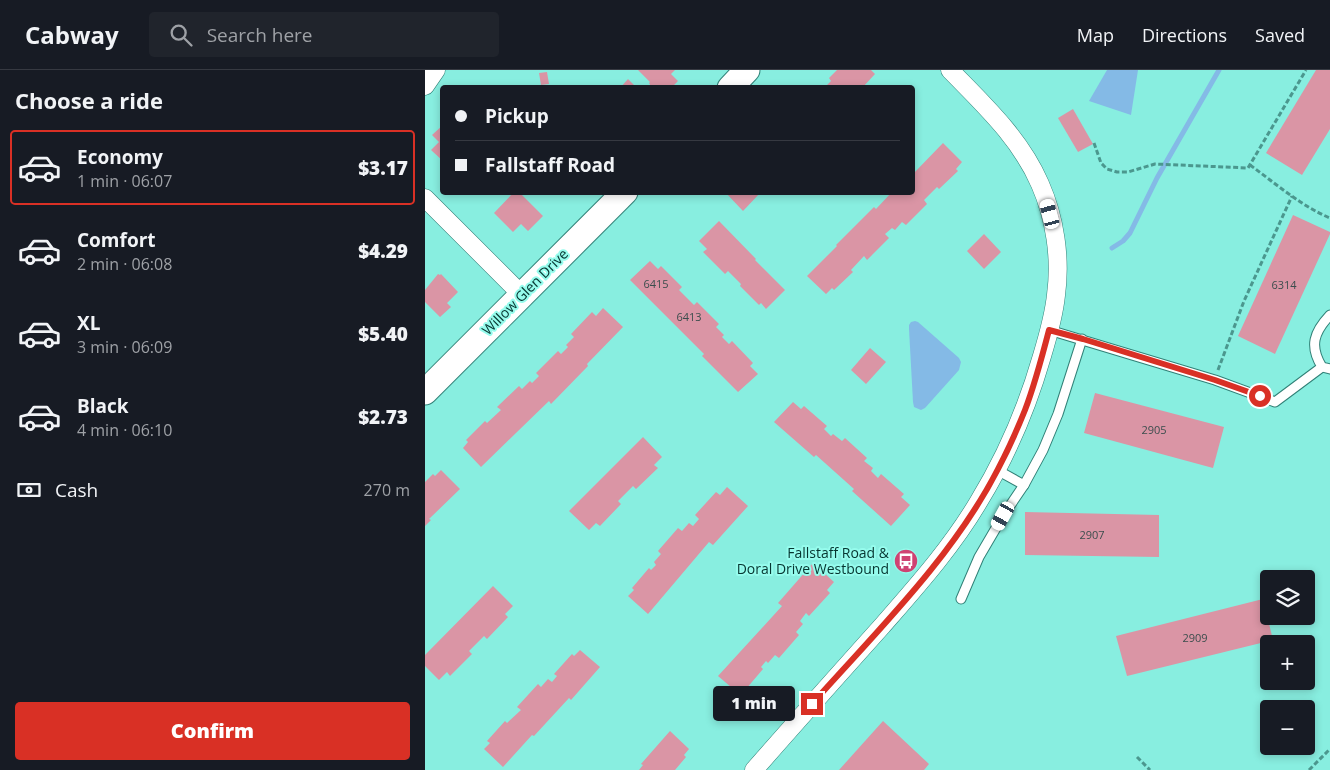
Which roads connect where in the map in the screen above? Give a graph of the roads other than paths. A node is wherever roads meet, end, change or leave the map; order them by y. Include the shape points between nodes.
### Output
1 (436, 70) edge
2 (747, 70) edge
3 (950, 70) edge
4 (733, 85) edge
5 (425, 86) edge
6 (622, 195) edge
7 (425, 198) edge
8 (522, 295) junction
9 (1330, 315) edge
10 (1049, 330) junction
11 (1083, 339) junction
12 (1326, 368) edge
13 (425, 392) edge
14 (997, 470) junction
15 (1024, 485) junction
16 (961, 599) dead end
17 (754, 770) edge

1 - 5 street
2 - 4 street
3 - 10 street via 1012,135 1041,185 1057,246 1056,295
6 - 8 street, Willow Glen Drive
7 - 8 street
8 - 13 street, Willow Glen Drive
9 - 12 lane via 1317,333 1315,346 1316,357
10 - 11 lane
10 - 14 street via 1025,410
11 - 12 lane via 1275,402
11 - 15 lane via 1058,414
14 - 15 lane
14 - 17 street via 978,503 924,578
15 - 16 lane via 979,557

